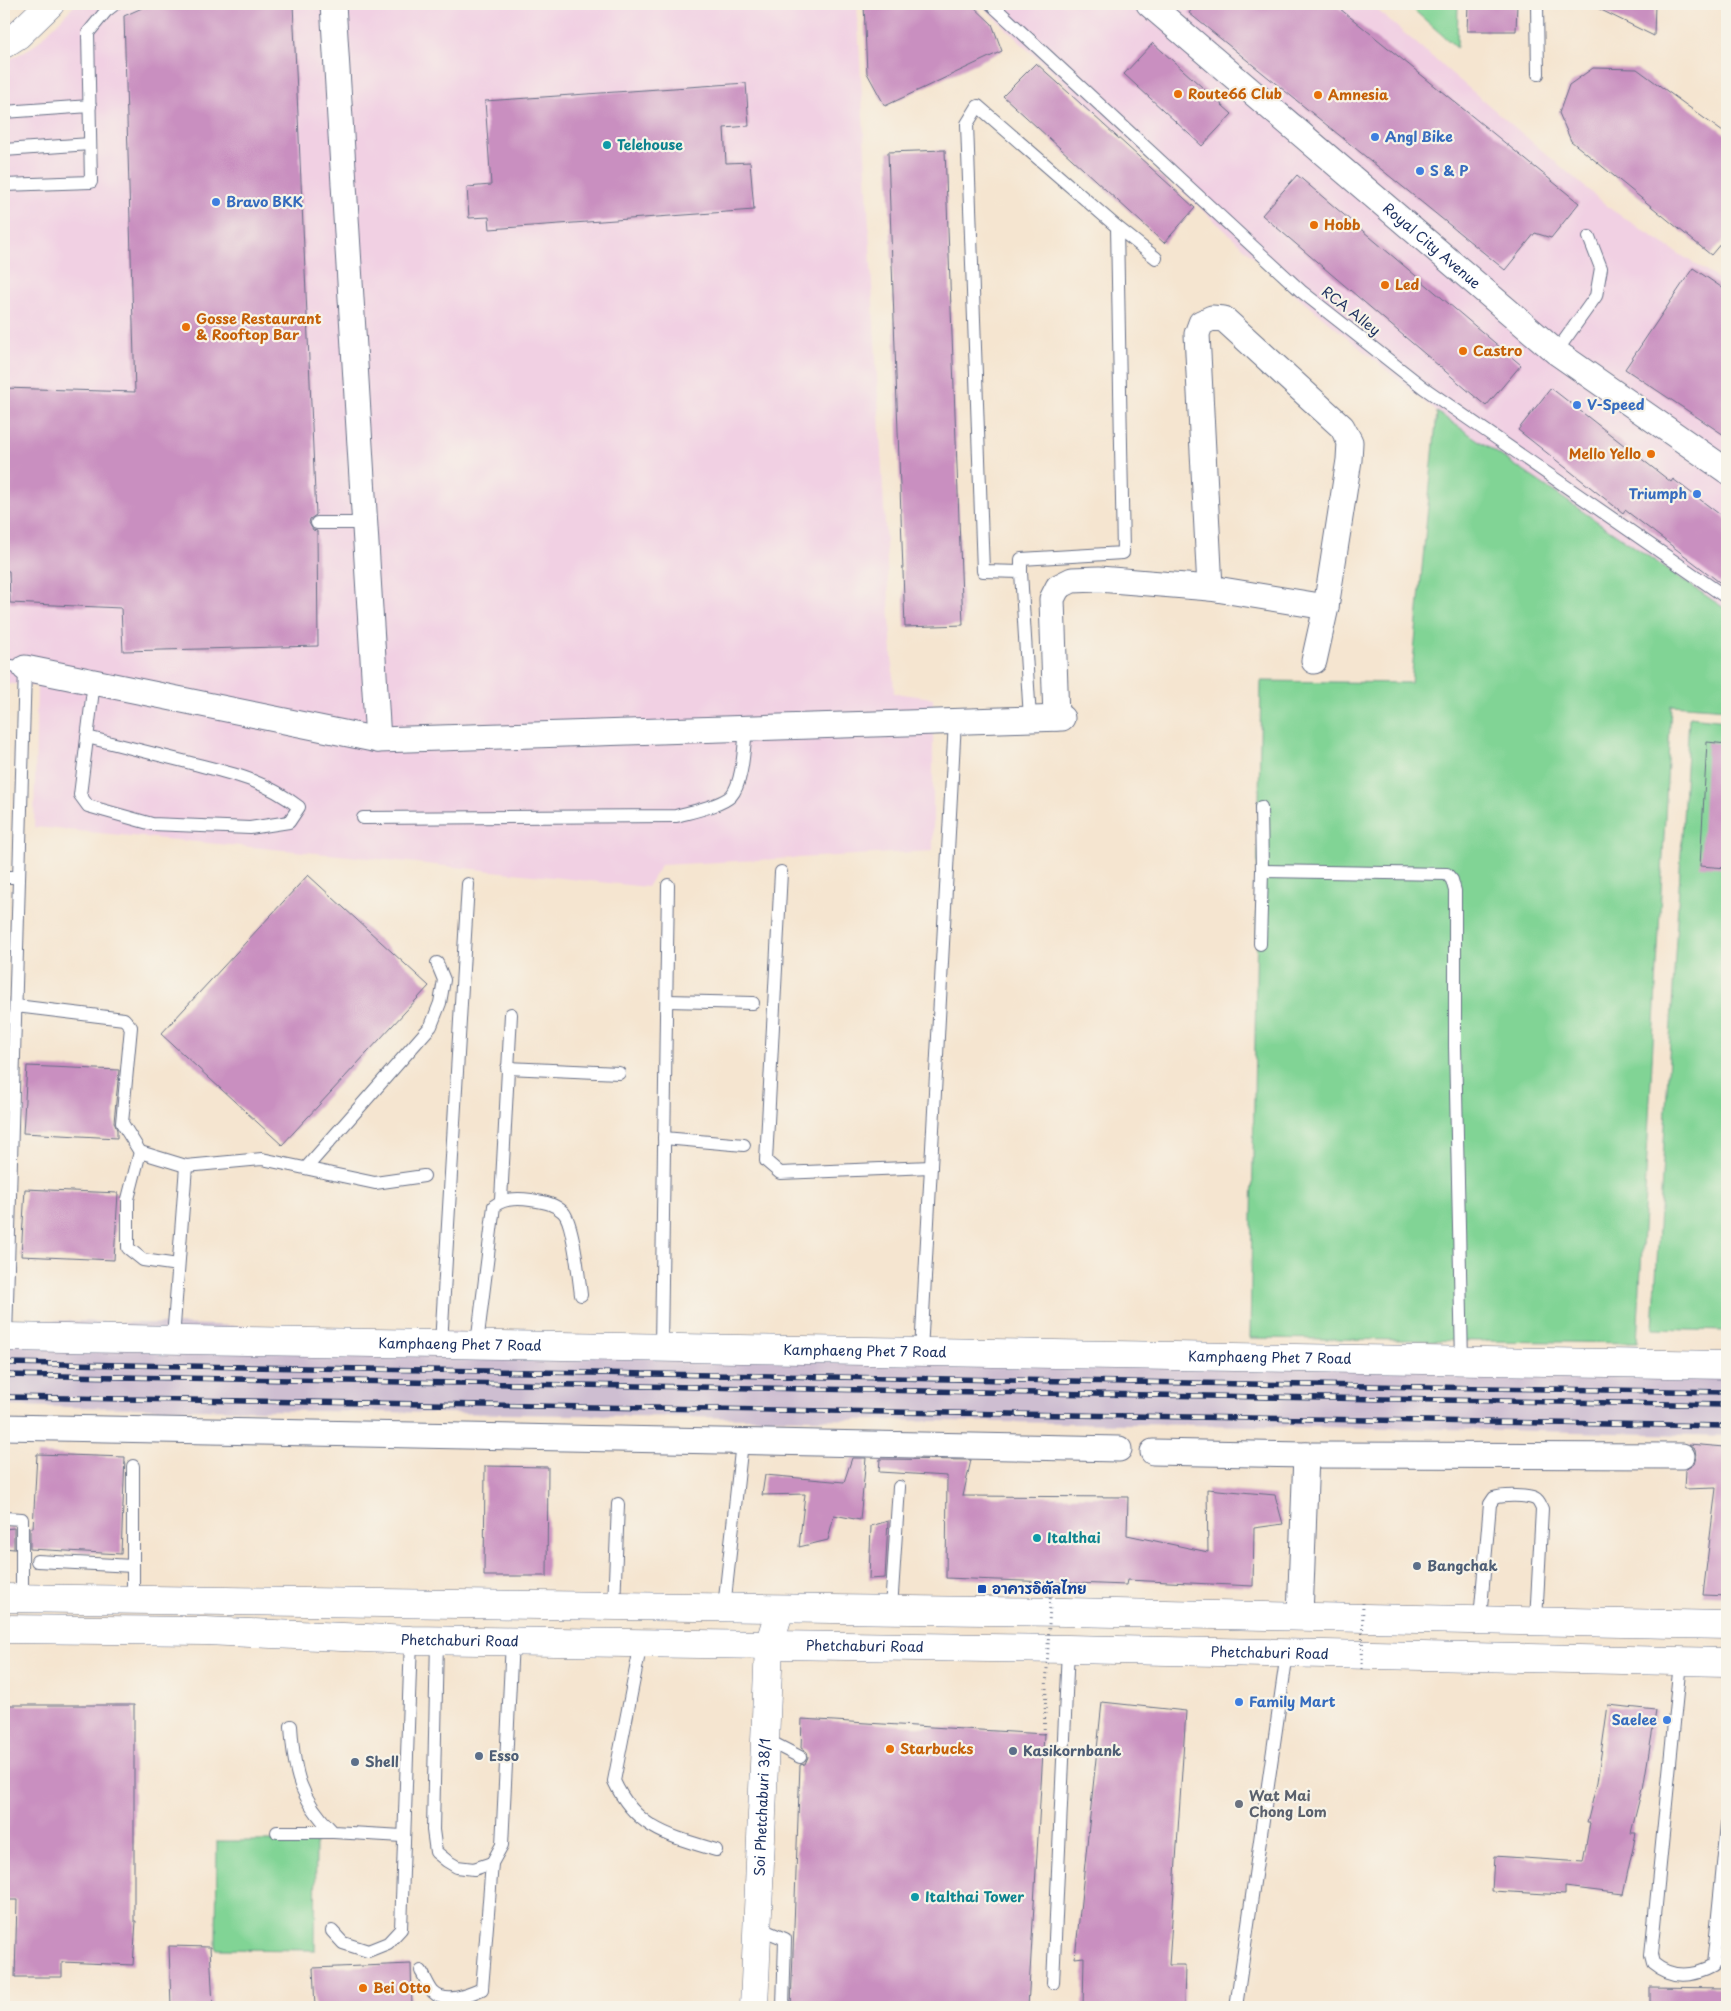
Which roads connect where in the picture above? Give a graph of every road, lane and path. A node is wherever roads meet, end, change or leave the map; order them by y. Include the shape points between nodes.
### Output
1 (50, 4) edge
2 (115, 4) edge
3 (333, 4) edge
4 (991, 4) edge
5 (1150, 4) edge
6 (1537, 4) edge
7 (4, 44) edge
8 (1538, 74) dead end
9 (90, 106) junction
10 (4, 112) edge
11 (90, 144) junction
12 (4, 150) edge
13 (4, 185) edge
14 (1117, 227) junction
15 (1589, 237) dead end
16 (1156, 258) dead end
17 (1556, 352) junction
18 (1727, 471) edge
19 (316, 523) dead end
20 (365, 523) junction
21 (1021, 572) junction
22 (1210, 588) junction
23 (1727, 598) edge
24 (1326, 607) junction
25 (1314, 661) dead end
26 (15, 666) edge
27 (94, 682) junction
28 (1030, 719) junction
29 (955, 721) junction
30 (746, 728) junction
31 (87, 737) junction
32 (378, 740) junction
33 (1261, 807) dead end
34 (363, 818) dead end
35 (1262, 871) junction
36 (781, 872) dead end
37 (4, 877) edge
38 (19, 877) junction
39 (468, 884) dead end
40 (668, 885) dead end
41 (1260, 944) dead end
42 (438, 963) dead end
43 (666, 1001) junction
44 (753, 1003) dead end
45 (16, 1006) junction
46 (510, 1014) dead end
47 (10, 1027) edge
48 (9, 1046) edge
49 (507, 1068) junction
50 (619, 1073) dead end
51 (664, 1138) junction
52 (744, 1145) dead end
53 (140, 1152) junction
54 (8, 1158) edge
55 (186, 1166) junction
56 (932, 1167) junction
57 (306, 1168) junction
58 (424, 1176) dead end
59 (500, 1200) junction
60 (178, 1265) junction
61 (581, 1295) dead end
62 (5, 1337) edge
63 (173, 1339) junction
64 (441, 1344) junction
65 (477, 1344) junction
66 (661, 1348) junction
67 (921, 1352) junction
68 (1462, 1360) junction
69 (1727, 1365) edge
70 (4, 1427) edge
71 (742, 1442) junction
72 (1119, 1449) dead end
73 (1153, 1452) dead end
74 (1306, 1455) junction
75 (1682, 1456) dead end
76 (134, 1466) dead end
77 (899, 1487) dead end
78 (618, 1504) dead end
79 (4, 1518) edge
80 (37, 1562) dead end
81 (133, 1566) junction
82 (1051, 1582) dead end
83 (13, 1598) edge
84 (133, 1600) junction
85 (1363, 1602) dead end
86 (614, 1606) junction
87 (724, 1608) junction
88 (780, 1608) junction
89 (891, 1609) junction
90 (1312, 1616) junction
91 (1480, 1619) junction
92 (1536, 1621) junction
93 (1727, 1625) edge
94 (4, 1630) edge
95 (424, 1640) junction
96 (512, 1641) junction
97 (641, 1643) junction
98 (769, 1645) junction
99 (1068, 1649) junction
100 (1287, 1654) junction
101 (1321, 1654) junction
102 (1680, 1662) junction
103 (1727, 1662) edge
104 (1362, 1669) dead end
105 (291, 1726) dead end
106 (1044, 1734) dead end
107 (766, 1739) junction
108 (800, 1757) dead end
109 (1727, 1824) edge
110 (277, 1832) dead end
111 (333, 1832) junction
112 (403, 1836) junction
113 (716, 1850) dead end
114 (492, 1863) junction
115 (756, 1927) junction
116 (332, 1931) dead end
117 (421, 1971) dead end
118 (1054, 1983) dead end
119 (754, 2007) edge
120 (783, 2007) edge
121 (1236, 2007) edge

1 - 7 main road
2 - 9 lane via 88,33
3 - 20 street
4 - 23 lane, RCA Alley via 1302,291 1424,388
5 - 17 street, Royal City Avenue
6 - 8 lane
9 - 10 lane
9 - 11 lane
11 - 12 lane
11 - 13 lane via 91,182
14 - 16 lane
14 - 21 lane via 1123,554 1021,559
14 - 21 lane via 978,106 967,124 982,571
15 - 17 lane via 1601,268 1596,296
17 - 18 street, Royal City Avenue
19 - 20 lane
20 - 32 street
21 - 28 lane
22 - 24 street
22 - 24 street via 1197,334 1201,323 1212,318 1224,319 1342,427 1350,442
22 - 28 street via 1099,579 1072,580 1058,587 1052,599 1059,718
24 - 25 street
26 - 27 street
26 - 38 lane
27 - 31 lane
27 - 32 street
28 - 29 street
29 - 30 street
29 - 56 lane
30 - 32 street
30 - 34 lane via 738,784 731,797 676,816
31 - 31 lane via 237,775 281,793 299,807 289,822 250,828 152,824 88,806 80,796
33 - 35 lane
35 - 41 lane
35 - 68 lane via 1447,874 1452,880 1455,891
36 - 56 lane via 766,1161 780,1173
37 - 38 lane
38 - 45 lane
39 - 64 lane
40 - 43 lane
42 - 57 lane via 444,980 431,1026
43 - 44 lane
43 - 51 lane
45 - 47 lane
45 - 53 lane via 124,1019 131,1027 122,1123
46 - 49 lane
47 - 48 lane
48 - 54 lane
49 - 50 lane
49 - 59 lane
51 - 52 lane
51 - 66 lane
53 - 55 lane
53 - 60 lane via 128,1199 128,1248 142,1260
54 - 62 lane
55 - 57 lane via 262,1159
55 - 60 lane
56 - 67 lane
57 - 58 lane via 375,1183
59 - 61 lane via 524,1199 552,1204 565,1213 572,1234
59 - 65 lane via 494,1206
60 - 63 lane
62 - 63 main road, Kamphaeng Phet 7 Road
63 - 64 main road, Kamphaeng Phet 7 Road
64 - 65 main road, Kamphaeng Phet 7 Road
65 - 66 main road, Kamphaeng Phet 7 Road
66 - 67 main road, Kamphaeng Phet 7 Road
67 - 68 main road, Kamphaeng Phet 7 Road
68 - 69 main road, Kamphaeng Phet 7 Road
70 - 71 street
71 - 72 street
71 - 87 lane
73 - 74 street
74 - 75 street
74 - 90 street
76 - 81 lane
77 - 89 lane
78 - 86 lane
79 - 83 lane via 22,1519
80 - 81 lane
81 - 84 lane
82 - 106 path, bridge
83 - 84 main road
84 - 86 main road
85 - 104 path, bridge
86 - 87 main road
87 - 88 main road
88 - 89 main road
88 - 98 main road, Soi Phetchaburi 38/1
89 - 90 main road
90 - 91 main road
90 - 101 main road
91 - 92 main road
91 - 92 lane via 1490,1504 1494,1498 1502,1496 1534,1498 1542,1509
92 - 93 main road
94 - 95 main road, Phetchaburi Road via 205,1631
95 - 96 main road, Phetchaburi Road
95 - 112 lane
95 - 114 lane via 436,1852 457,1866 474,1869
96 - 97 main road, Phetchaburi Road
96 - 114 lane via 502,1845
97 - 98 main road, Phetchaburi Road
97 - 113 lane via 614,1781 623,1799 647,1824 675,1838
98 - 99 main road, Phetchaburi Road
98 - 107 main road, Soi Phetchaburi 38/1
99 - 100 main road, Phetchaburi Road
99 - 118 lane
100 - 101 main road, Phetchaburi Road
100 - 121 lane
101 - 102 main road, Phetchaburi Road
102 - 103 main road, Phetchaburi Road
102 - 109 lane via 1651,1955 1653,1963 1672,1975 1691,1975 1713,1966
105 - 111 lane via 294,1763 300,1785 308,1801
107 - 108 lane
107 - 115 main road, Soi Phetchaburi 38/1
110 - 111 lane
111 - 112 lane
112 - 116 lane via 400,1929 388,1943 368,1951 343,1943
114 - 117 lane via 482,1989 465,1997 443,1998 433,1992
115 - 119 main road, Soi Phetchaburi 38/1
115 - 120 lane via 785,1940

